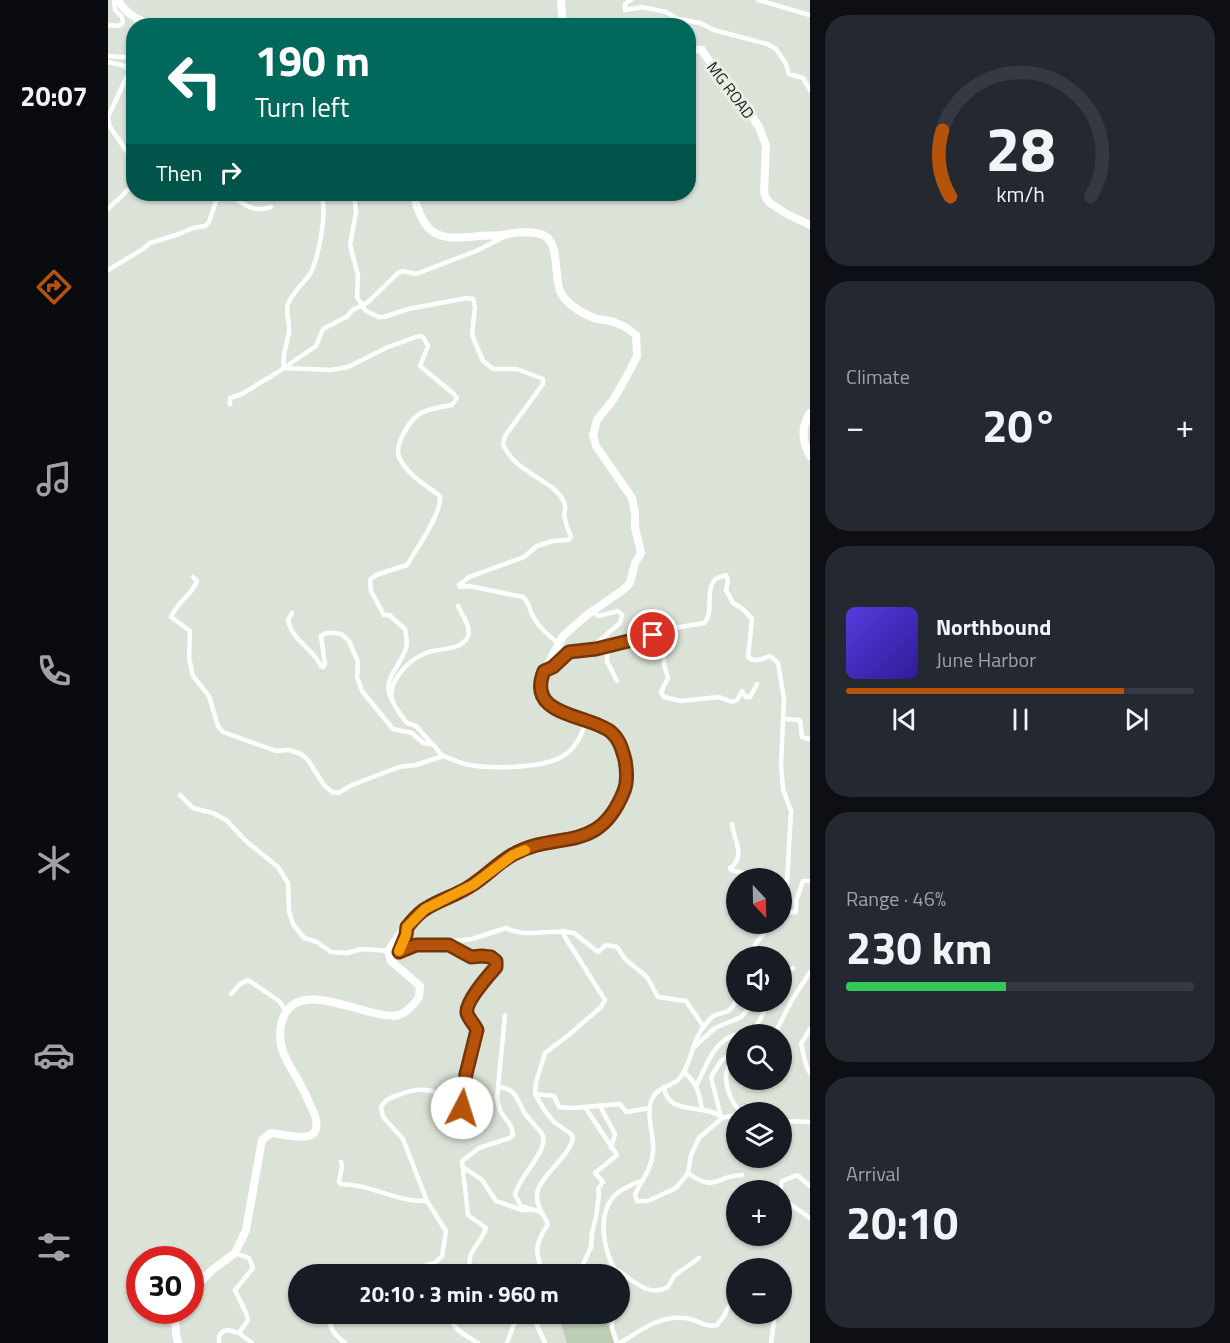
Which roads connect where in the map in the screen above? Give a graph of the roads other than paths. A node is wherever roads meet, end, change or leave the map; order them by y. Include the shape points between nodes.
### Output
1 (116, 0) edge
2 (561, 0) edge
3 (631, 0) edge
4 (758, 0) edge
5 (810, 15) edge
6 (136, 18) edge
7 (562, 18) edge
8 (676, 18) edge
9 (696, 22) edge
10 (108, 25) edge
11 (696, 50) edge
12 (108, 56) edge
13 (126, 57) edge
14 (108, 62) edge
15 (126, 67) edge
16 (126, 78) edge
17 (810, 90) edge
18 (108, 117) edge
19 (126, 150) edge
20 (126, 192) edge
21 (216, 201) edge
22 (238, 201) edge
23 (323, 201) edge
24 (355, 201) edge
25 (415, 201) edge
26 (272, 207) dead end
27 (109, 210) edge
28 (810, 225) edge
29 (509, 234) junction
30 (108, 270) edge
31 (361, 306) junction
32 (284, 368) junction
33 (230, 404) dead end
34 (810, 413) edge
35 (810, 456) edge
36 (193, 577) dead end
37 (458, 606) dead end
38 (594, 611) junction
39 (292, 613) dead end
40 (674, 629) junction
41 (558, 643) junction
42 (607, 646) junction
43 (600, 648) junction
44 (544, 671) junction
45 (617, 681) dead end
46 (757, 684) dead end
47 (392, 700) junction
48 (784, 719) junction
49 (586, 721) junction
50 (810, 739) edge
51 (432, 744) junction
52 (443, 756) junction
53 (180, 795) dead end
54 (732, 824) dead end
55 (730, 868) edge
56 (788, 868) edge
57 (810, 880) edge
58 (792, 912) edge
59 (407, 927) junction
60 (563, 932) junction
61 (450, 946) junction
62 (388, 951) junction
63 (810, 972) edge
64 (231, 994) dead end
65 (286, 1011) junction
66 (726, 1012) edge
67 (745, 1012) edge
68 (505, 1015) dead end
69 (780, 1024) edge
70 (704, 1027) junction
71 (810, 1029) edge
72 (726, 1039) edge
73 (693, 1048) junction
74 (726, 1057) edge
75 (685, 1072) junction
76 (810, 1073) edge
77 (696, 1086) junction
78 (498, 1087) junction
79 (664, 1087) junction
80 (535, 1094) junction
81 (600, 1106) junction
82 (585, 1107) junction
83 (650, 1107) junction
84 (702, 1110) junction
85 (726, 1116) edge
86 (721, 1117) junction
87 (792, 1121) edge
88 (810, 1122) edge
89 (611, 1148) junction
90 (341, 1162) dead end
91 (463, 1167) junction
92 (688, 1173) junction
93 (742, 1175) dead end
94 (785, 1180) edge
95 (642, 1181) junction
96 (810, 1186) edge
97 (427, 1201) junction
98 (792, 1206) edge
99 (530, 1210) junction
100 (542, 1212) junction
101 (810, 1218) edge
102 (235, 1253) junction
103 (699, 1258) dead end
104 (431, 1264) edge
105 (469, 1264) edge
106 (540, 1264) edge
107 (583, 1264) edge
108 (612, 1264) edge
109 (204, 1278) edge
110 (630, 1280) edge
111 (726, 1309) edge
112 (176, 1324) edge
113 (330, 1324) edge
114 (453, 1324) edge
115 (514, 1324) edge
116 (536, 1324) edge
117 (612, 1324) edge
118 (774, 1324) edge
119 (239, 1333) junction
120 (178, 1343) edge
121 (219, 1343) edge
122 (252, 1343) edge
123 (345, 1343) edge
124 (478, 1343) edge
125 (507, 1343) edge
126 (545, 1343) edge
127 (619, 1343) edge
128 (771, 1343) edge

1 - 6 main road
1 - 10 street via 115,10 123,23
2 - 7 main road
3 - 8 street via 625,4 625,10 642,7
4 - 5 street
9 - 17 street via 776,49 789,74 803,78
11 - 28 main road, MG ROAD via 702,50 759,127 766,146 764,192 770,203
12 - 13 street
14 - 15 street
16 - 18 street
18 - 19 street
20 - 27 street
21 - 30 street via 207,225 150,243
22 - 26 street via 253,209
23 - 32 street via 314,265 287,308 289,335
24 - 31 street via 350,245
25 - 29 main road via 420,217 446,238
29 - 31 street via 416,274 402,271
29 - 38 main road via 527,232 550,240 564,297 594,318 616,322 636,335 637,356 630,372 597,420 592,435 632,498 641,553 630,583
31 - 32 street via 323,329 316,346
31 - 41 street via 384,317 408,309 472,299 472,335 483,361 493,369 517,369 543,380 503,444 517,464 549,484 562,500 571,537 537,546 524,557 474,575 459,585 523,597 539,626
32 - 33 street via 230,398
32 - 47 street via 348,367 419,336 428,346 420,366 457,398 452,405 419,414 400,443 398,453 404,465 438,494 440,503 406,565 376,575 369,582 384,615 405,629 406,650 388,683
34 - 35 main road via 803,424
36 - 52 street via 197,581 195,587 171,617 190,631 193,676 212,701 220,730 276,751 301,754 324,785 338,793 399,767
37 - 47 street via 468,627 467,639 415,658 400,673
38 - 41 main road
38 - 43 street via 598,616 618,610 622,615 620,623 597,643
39 - 51 street via 288,620 291,630 321,666 321,636 341,634 349,641 358,662 358,681 370,703 393,729 412,733 423,743
40 - 42 street
40 - 46 street via 664,639 668,678 661,692 664,697 681,701 719,697 732,702 742,691 746,698 750,697
40 - 48 street via 707,621 710,587 715,579 726,575 728,596 752,619 748,657 761,660 770,656 778,663
41 - 44 main road
42 - 43 street
42 - 45 street via 607,660
43 - 44 street via 569,652
44 - 49 main road via 540,689 545,700 569,716
47 - 51 street via 407,723 416,726
48 - 50 street via 800,720 802,737
48 - 56 street via 781,760 782,784 790,811
49 - 52 street via 571,750 545,763 505,767 464,764
49 - 59 main road via 616,737 627,771 624,792 601,828 582,837 513,855 473,885 425,909
51 - 52 street
53 - 62 street via 194,808 226,820 278,867 288,883 293,924 304,938 340,953
54 - 55 street via 739,844 736,864
57 - 58 street via 803,881 796,912
59 - 61 street via 399,952 416,945
59 - 62 main road
60 - 61 street via 523,935 506,928 472,939 453,940
60 - 70 street via 573,933 598,952 606,945 617,947 647,977 658,998 686,1001
60 - 80 street via 605,1000 544,1054
61 - 97 street via 471,957 491,957 497,963 467,1009 477,1030 466,1074 466,1105 462,1108 443,1095 420,1088 389,1098 381,1107 383,1117 404,1142
62 - 65 main road via 392,961 420,986 419,997 407,1011 393,1015 310,999
63 - 69 street
64 - 65 street via 248,980 279,1001
65 - 102 main road via 280,1034 283,1052 316,1124 312,1134 301,1138 271,1133 262,1140 246,1230
66 - 70 street via 711,1018
67 - 73 street via 715,1028
68 - 78 street
70 - 73 street
71 - 76 street via 801,1044
72 - 77 street via 718,1046
73 - 75 street
74 - 86 street via 711,1078
75 - 77 street
75 - 79 street
77 - 84 street
78 - 91 street via 500,1111 513,1135 479,1148 462,1161
78 - 99 street via 513,1091 544,1139 516,1189 518,1203
79 - 83 street via 654,1095
79 - 84 street via 672,1103
80 - 82 street via 554,1096 559,1107
80 - 100 street via 549,1117 573,1138 538,1188 536,1197
81 - 82 street
81 - 83 street via 621,1104 625,1112
81 - 89 street via 615,1134
82 - 89 street
83 - 95 street via 653,1151 650,1168
84 - 86 street
85 - 86 street
86 - 92 street via 699,1138
87 - 88 street
89 - 107 street via 616,1155 595,1173 603,1182 598,1189 591,1247
90 - 97 street via 341,1184 398,1199
91 - 99 street via 482,1180 496,1201
91 - 105 street via 468,1215 486,1228
92 - 93 street via 706,1183
92 - 95 street via 670,1192 639,1202 634,1196
94 - 96 street via 796,1176
95 - 108 street via 615,1195 605,1215 606,1248
97 - 104 street via 446,1231 440,1260
98 - 101 street
99 - 100 street
100 - 106 street via 548,1224 538,1241
102 - 109 main road
102 - 119 street via 249,1258 253,1270 235,1290 248,1316
103 - 110 street via 674,1276 668,1287 656,1291
111 - 127 street via 717,1325 707,1326 685,1318 664,1319
112 - 120 main road
113 - 123 street
114 - 124 street via 461,1334
115 - 125 street
116 - 126 street
117 - 127 street
118 - 128 street
119 - 121 street via 222,1332
119 - 122 street

